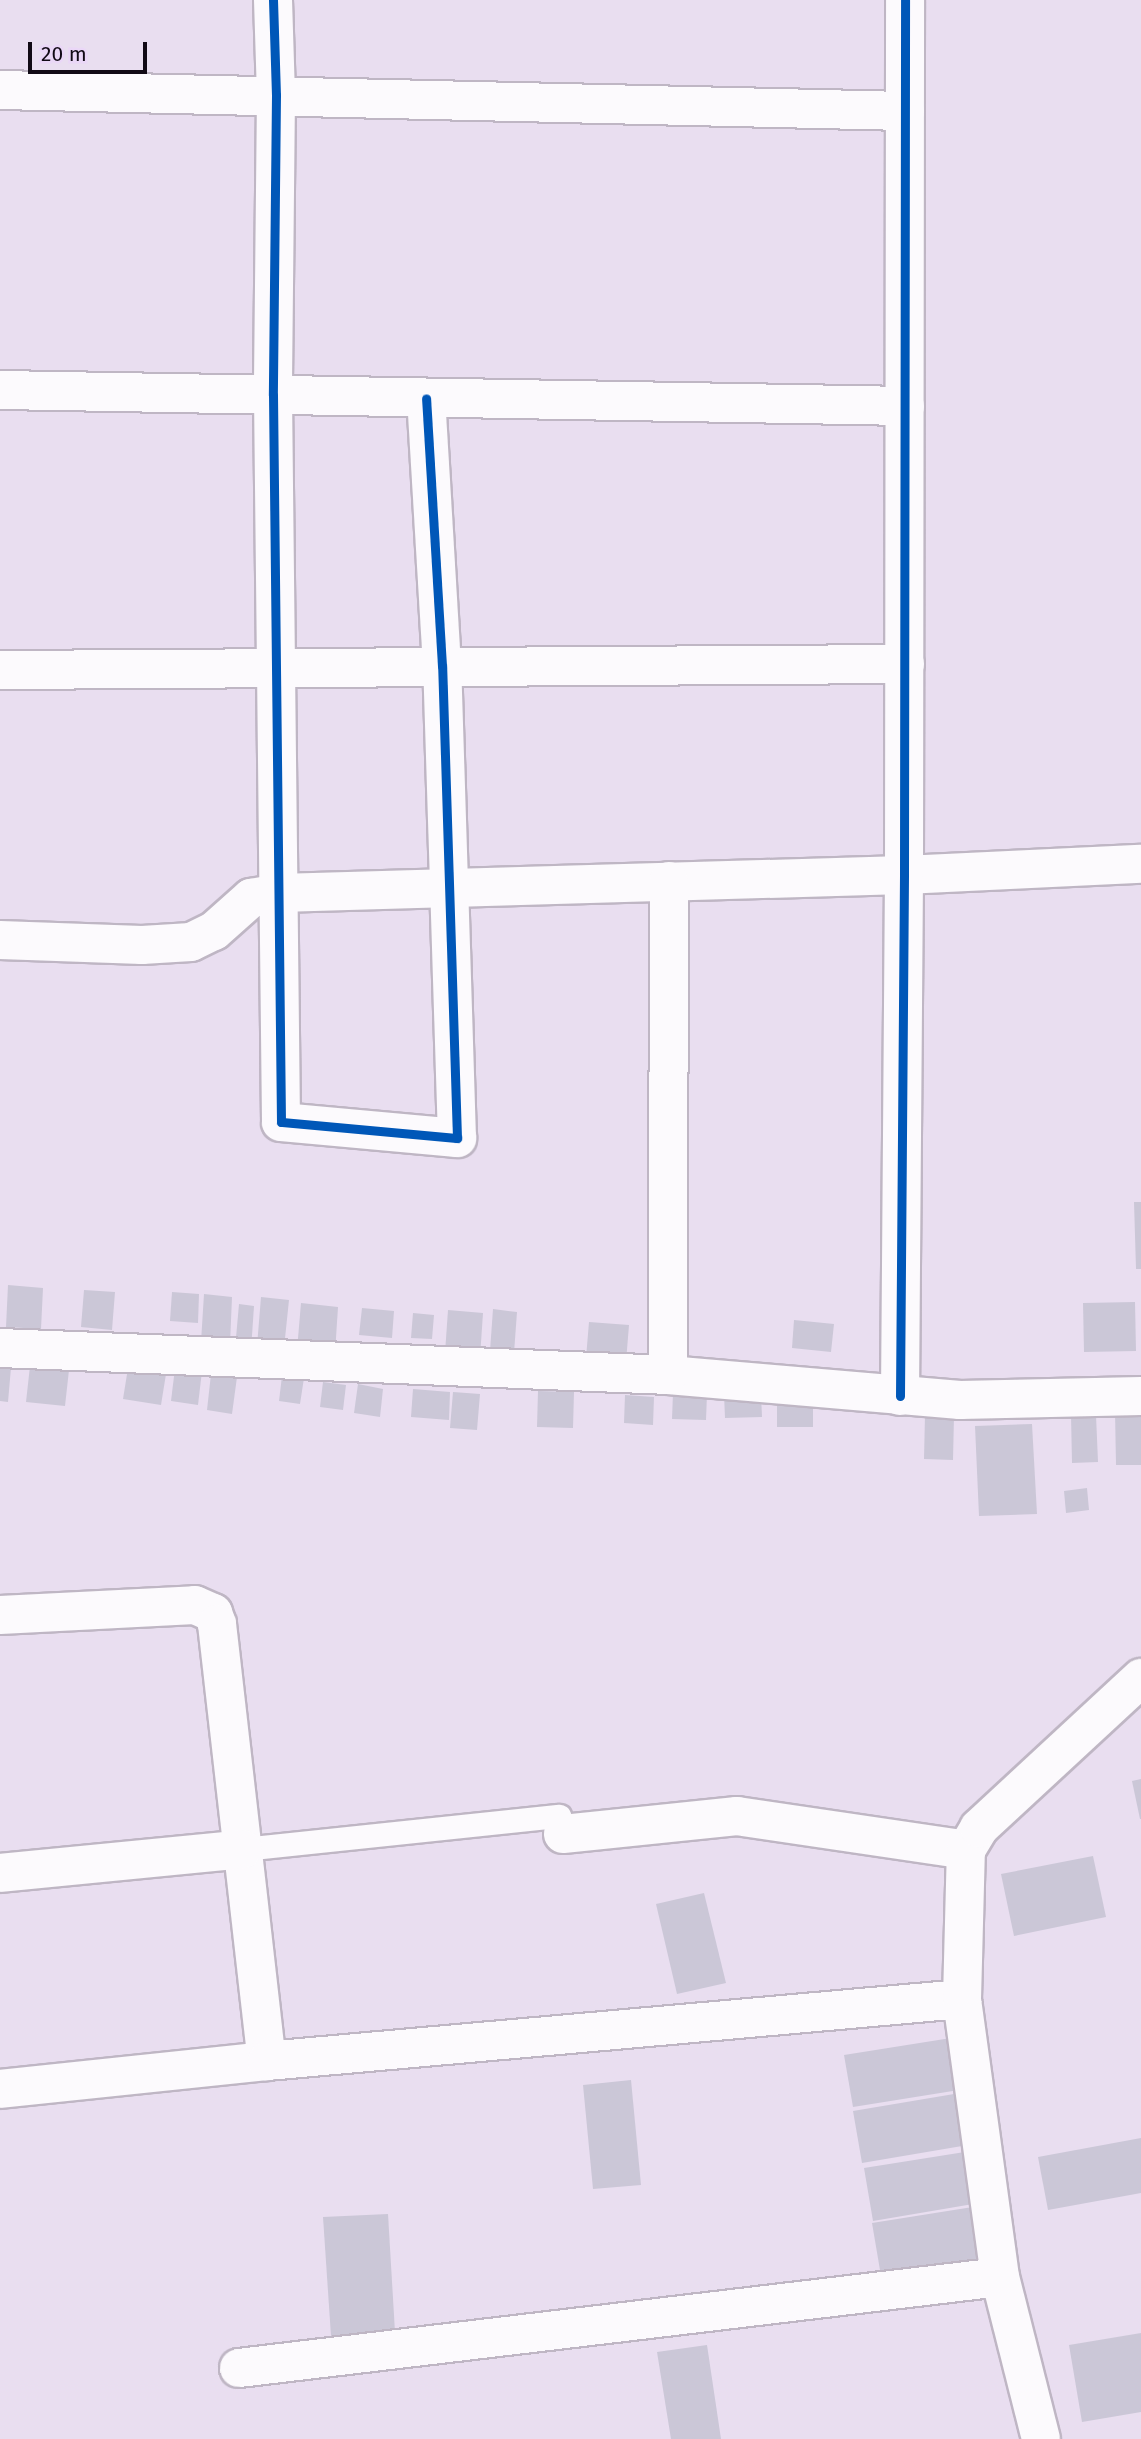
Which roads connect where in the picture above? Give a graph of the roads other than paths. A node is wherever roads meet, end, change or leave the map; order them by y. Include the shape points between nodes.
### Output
1 (273, 0) edge
2 (905, 0) edge
3 (0, 90) edge
4 (276, 95) junction
5 (905, 111) junction
6 (0, 390) edge
7 (273, 395) junction
8 (426, 398) junction
9 (905, 406) junction
10 (905, 664) junction
11 (442, 666) junction
12 (277, 667) junction
13 (0, 670) edge
14 (1141, 864) edge
15 (904, 875) junction
16 (668, 881) junction
17 (449, 888) junction
18 (279, 892) junction
19 (0, 940) edge
20 (0, 1348) edge
21 (668, 1376) junction
22 (900, 1396) junction
23 (1141, 1396) edge
24 (0, 1615) edge
25 (1141, 1678) edge
26 (561, 1825) joint
27 (243, 1849) junction
28 (967, 1850) junction
29 (0, 1874) edge
30 (962, 1999) junction
31 (267, 2061) junction
32 (0, 2089) edge
33 (1000, 2277) junction
34 (239, 2368) dead end
35 (1041, 2439) edge

1 - 4 street
2 - 5 street
3 - 4 street
4 - 5 street
4 - 7 street
5 - 9 street
6 - 7 street
7 - 8 street
7 - 12 street
8 - 9 street
8 - 11 street
9 - 10 street
10 - 11 street
10 - 15 street
11 - 12 street
11 - 17 street
12 - 13 street
12 - 18 street
14 - 15 street
15 - 16 street
15 - 22 street
16 - 17 street
16 - 21 street
17 - 18 street
17 - 18 street via 457,1138 281,1122
18 - 19 street via 251,898 214,930 191,942 142,945
20 - 21 street
21 - 22 street
22 - 23 street via 960,1401
24 - 27 street via 195,1605 213,1613 218,1624
25 - 28 street via 979,1828
26 - 27 lane
26 - 28 street via 737,1816
27 - 29 street
27 - 31 street
28 - 30 street
30 - 31 street
30 - 33 street
31 - 32 street
33 - 34 street
33 - 35 street

